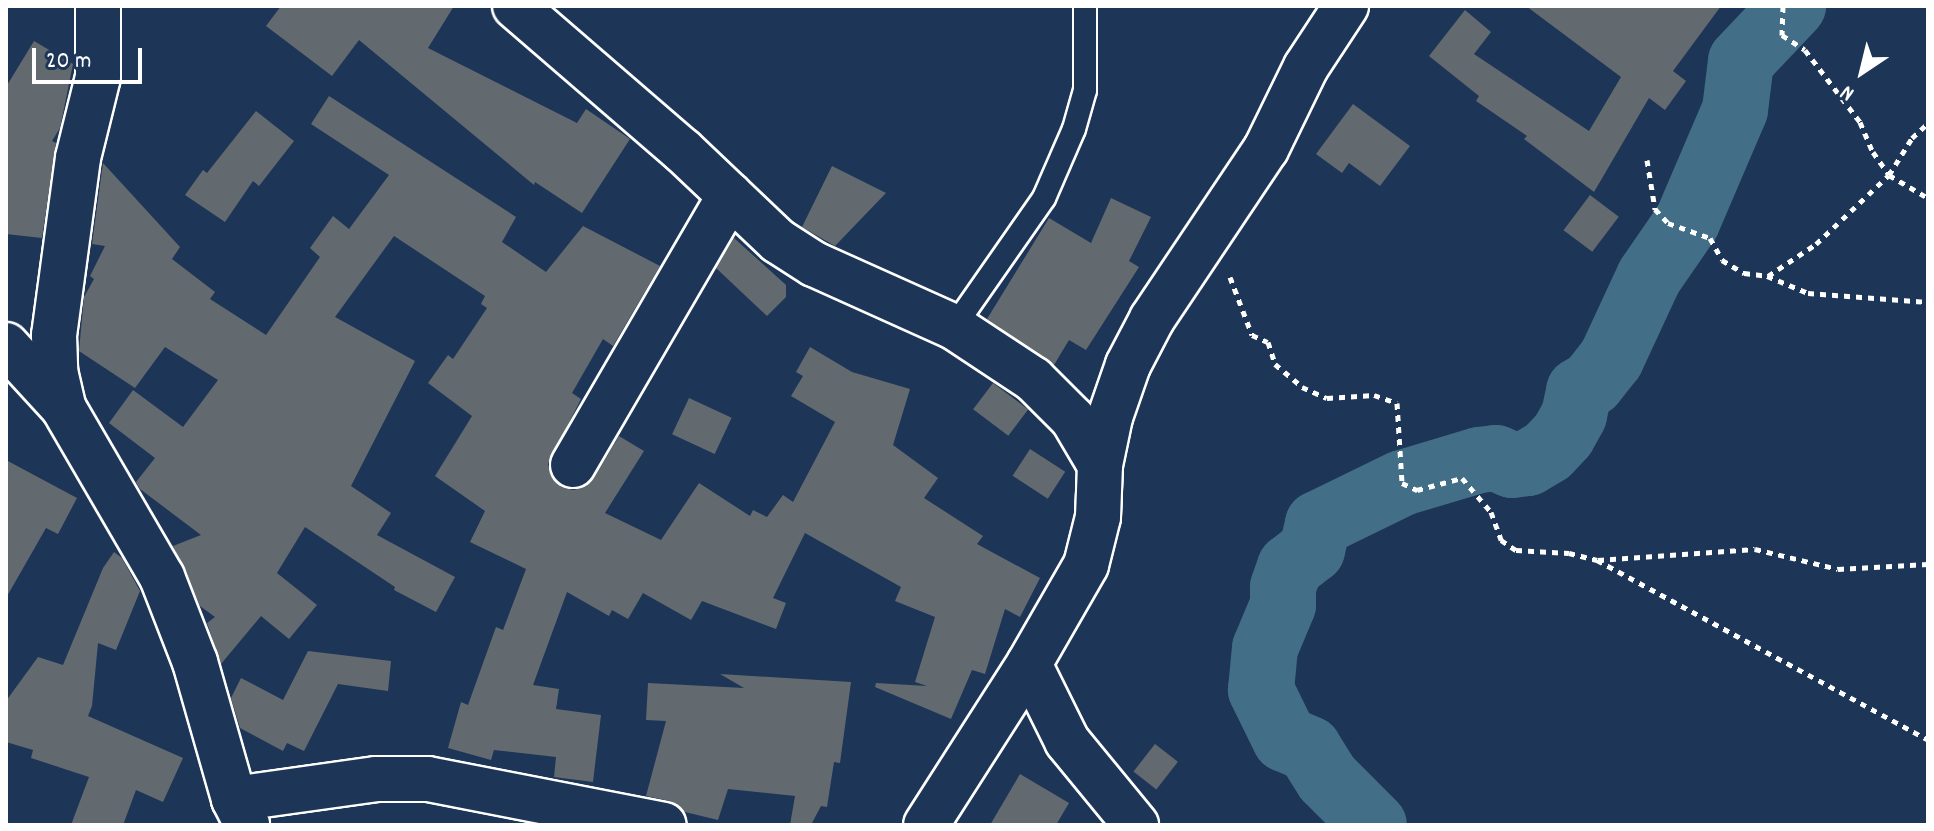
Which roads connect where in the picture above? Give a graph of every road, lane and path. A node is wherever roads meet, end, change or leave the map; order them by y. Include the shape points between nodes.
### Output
1 (98, 6) edge
2 (515, 6) edge
3 (1085, 6) edge
4 (1346, 6) edge
5 (1783, 6) edge
6 (1928, 123) edge
7 (1647, 160) dead end
8 (1889, 175) junction
9 (730, 195) junction
10 (1928, 198) edge
11 (1218, 220) junction
12 (1767, 276) junction
13 (1928, 302) edge
14 (954, 327) junction
15 (6, 345) edge
16 (63, 407) junction
17 (573, 465) dead end
18 (1100, 465) junction
19 (1597, 560) junction
20 (1928, 564) edge
21 (1029, 664) junction
22 (1928, 740) edge
23 (241, 812) edge
24 (664, 825) edge
25 (926, 825) edge
26 (1136, 825) edge

1 - 16 street via 98,77 78,158 54,335
2 - 9 street
3 - 14 lane via 1085,90 1074,129 1044,198
4 - 11 street via 1306,67 1266,149
5 - 8 path via 1782,35 1805,50 1860,122
6 - 8 path
7 - 12 path via 1655,209 1668,223 1710,238 1722,260 1744,273
8 - 10 path
8 - 12 path via 1816,244
9 - 14 street via 778,241 814,264
9 - 17 street
11 - 18 street via 1128,365
11 - 19 path via 1233,288 1252,335 1268,342 1275,364 1302,387 1327,398 1374,395 1397,403 1402,483 1417,490 1462,478 1491,512 1501,540 1516,550
12 - 13 path via 1808,293
14 - 18 street via 1033,379 1073,419
15 - 16 street
16 - 23 street via 162,577 195,662
18 - 21 street via 1098,517 1086,565
19 - 20 path via 1755,549 1838,569
19 - 22 path
21 - 25 street
21 - 26 street via 1067,741
23 - 24 street via 376,779 428,779

